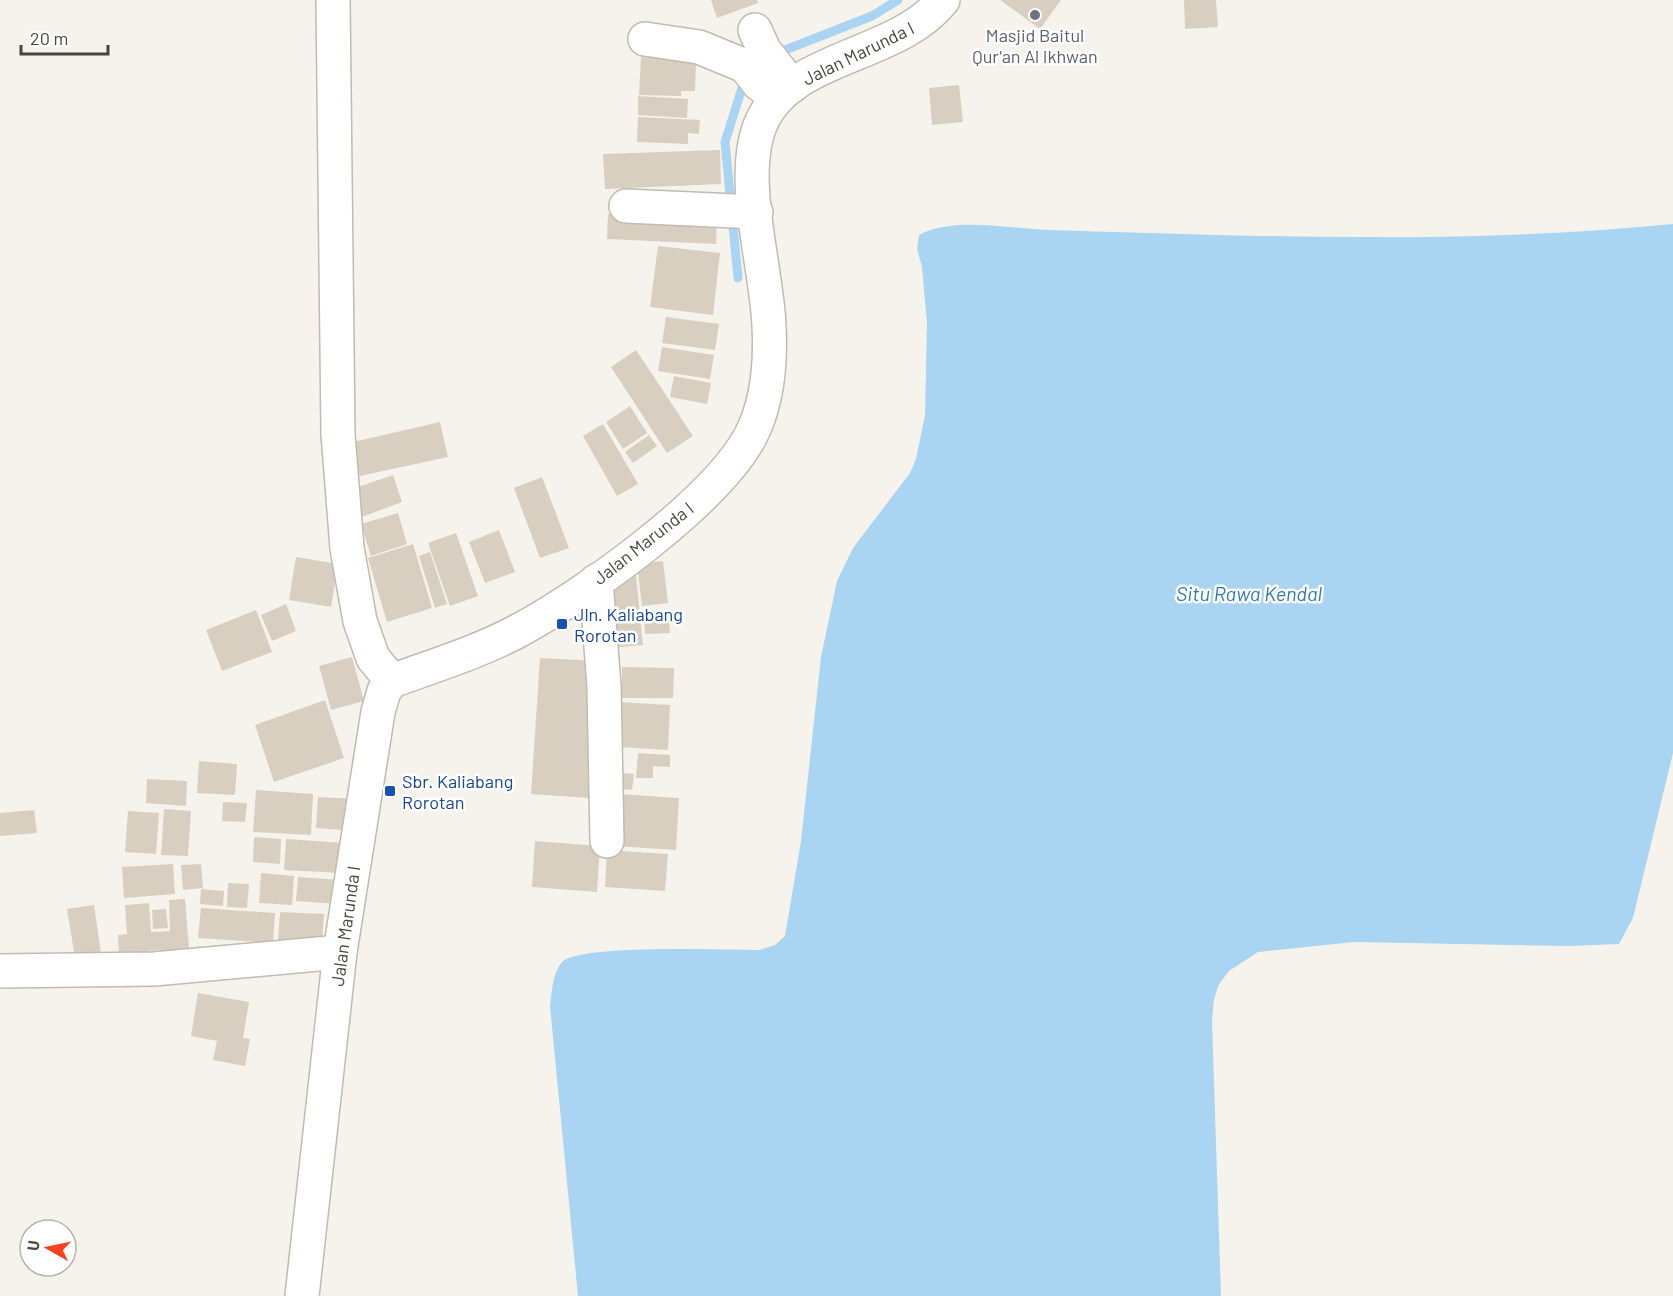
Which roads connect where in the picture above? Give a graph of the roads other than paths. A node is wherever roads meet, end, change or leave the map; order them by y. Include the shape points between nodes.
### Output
1 (333, 0) edge
2 (943, 0) edge
3 (645, 39) dead end
4 (767, 69) junction
5 (626, 206) dead end
6 (737, 212) junction
7 (596, 581) junction
8 (383, 669) junction
9 (607, 841) dead end
10 (340, 952) junction
11 (0, 971) edge
12 (302, 1296) edge

1 - 8 street via 338,434 347,548 360,621
2 - 4 street, Jalan Marunda I via 920,24 898,37 802,78
3 - 4 street via 699,47
4 - 6 street, Jalan Marunda I via 752,175
5 - 6 street
6 - 7 street, Jalan Marunda I via 770,325 770,370 752,434 736,460 711,487
7 - 8 street, Jalan Marunda I via 516,632
7 - 9 street via 604,686
8 - 10 street, Jalan Marunda I via 384,691
10 - 11 street via 154,969
10 - 12 street, Jalan Marunda I

